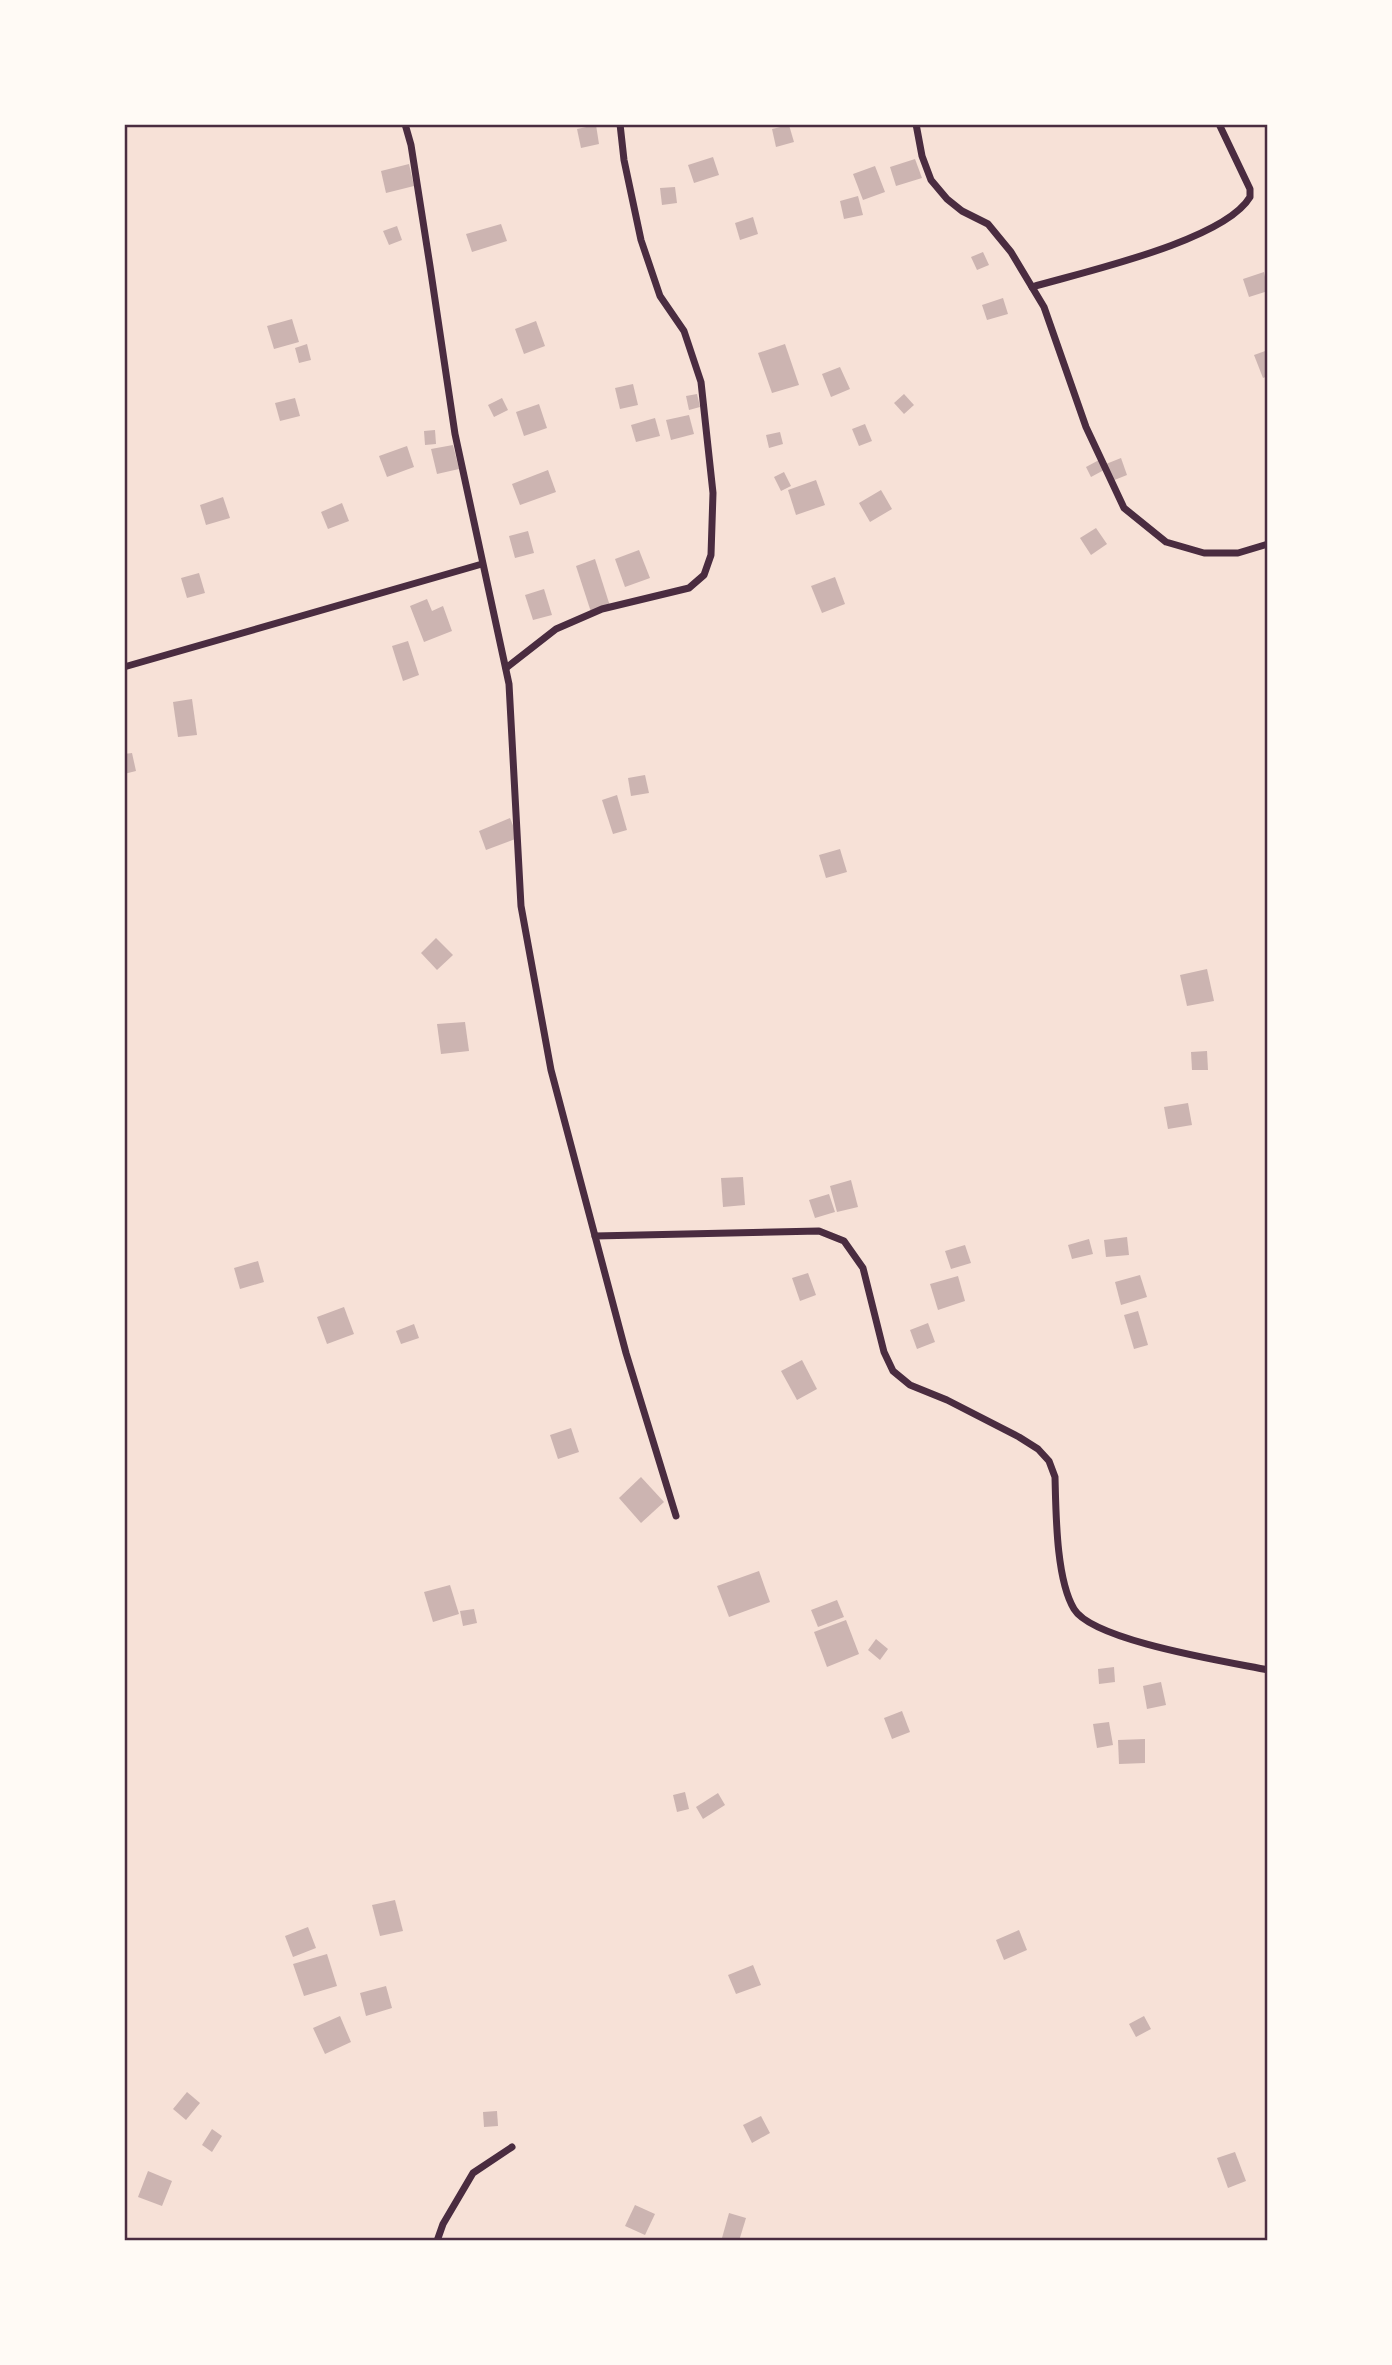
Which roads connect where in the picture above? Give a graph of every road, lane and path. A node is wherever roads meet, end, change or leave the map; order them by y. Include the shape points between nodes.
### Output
1 (405, 124) edge
2 (620, 124) edge
3 (916, 124) edge
4 (1219, 124) edge
5 (1032, 287) junction
6 (1268, 544) edge
7 (482, 564) junction
8 (124, 667) edge
9 (506, 668) junction
10 (595, 1236) junction
11 (676, 1516) dead end
12 (1268, 1670) edge
13 (512, 2147) dead end
14 (437, 2241) edge

1 - 7 street via 455,434
2 - 9 street via 641,240 660,296 684,331 701,382 713,493 711,555 704,575 689,588 602,609 567,624
3 - 5 street via 930,180 962,211 988,224 1012,252
4 - 5 street via 1250,189 1239,212 1153,254
5 - 6 street via 1044,307 1086,427 1124,508 1166,542 1204,553 1238,553
7 - 8 street
7 - 9 street
9 - 10 street via 522,906 551,1070
10 - 11 street
10 - 12 street via 819,1231 844,1241 863,1268 893,1371 910,1385 1019,1437 1049,1461 1055,1477 1064,1588 1076,1612 1092,1625 1136,1642
13 - 14 street via 473,2173

